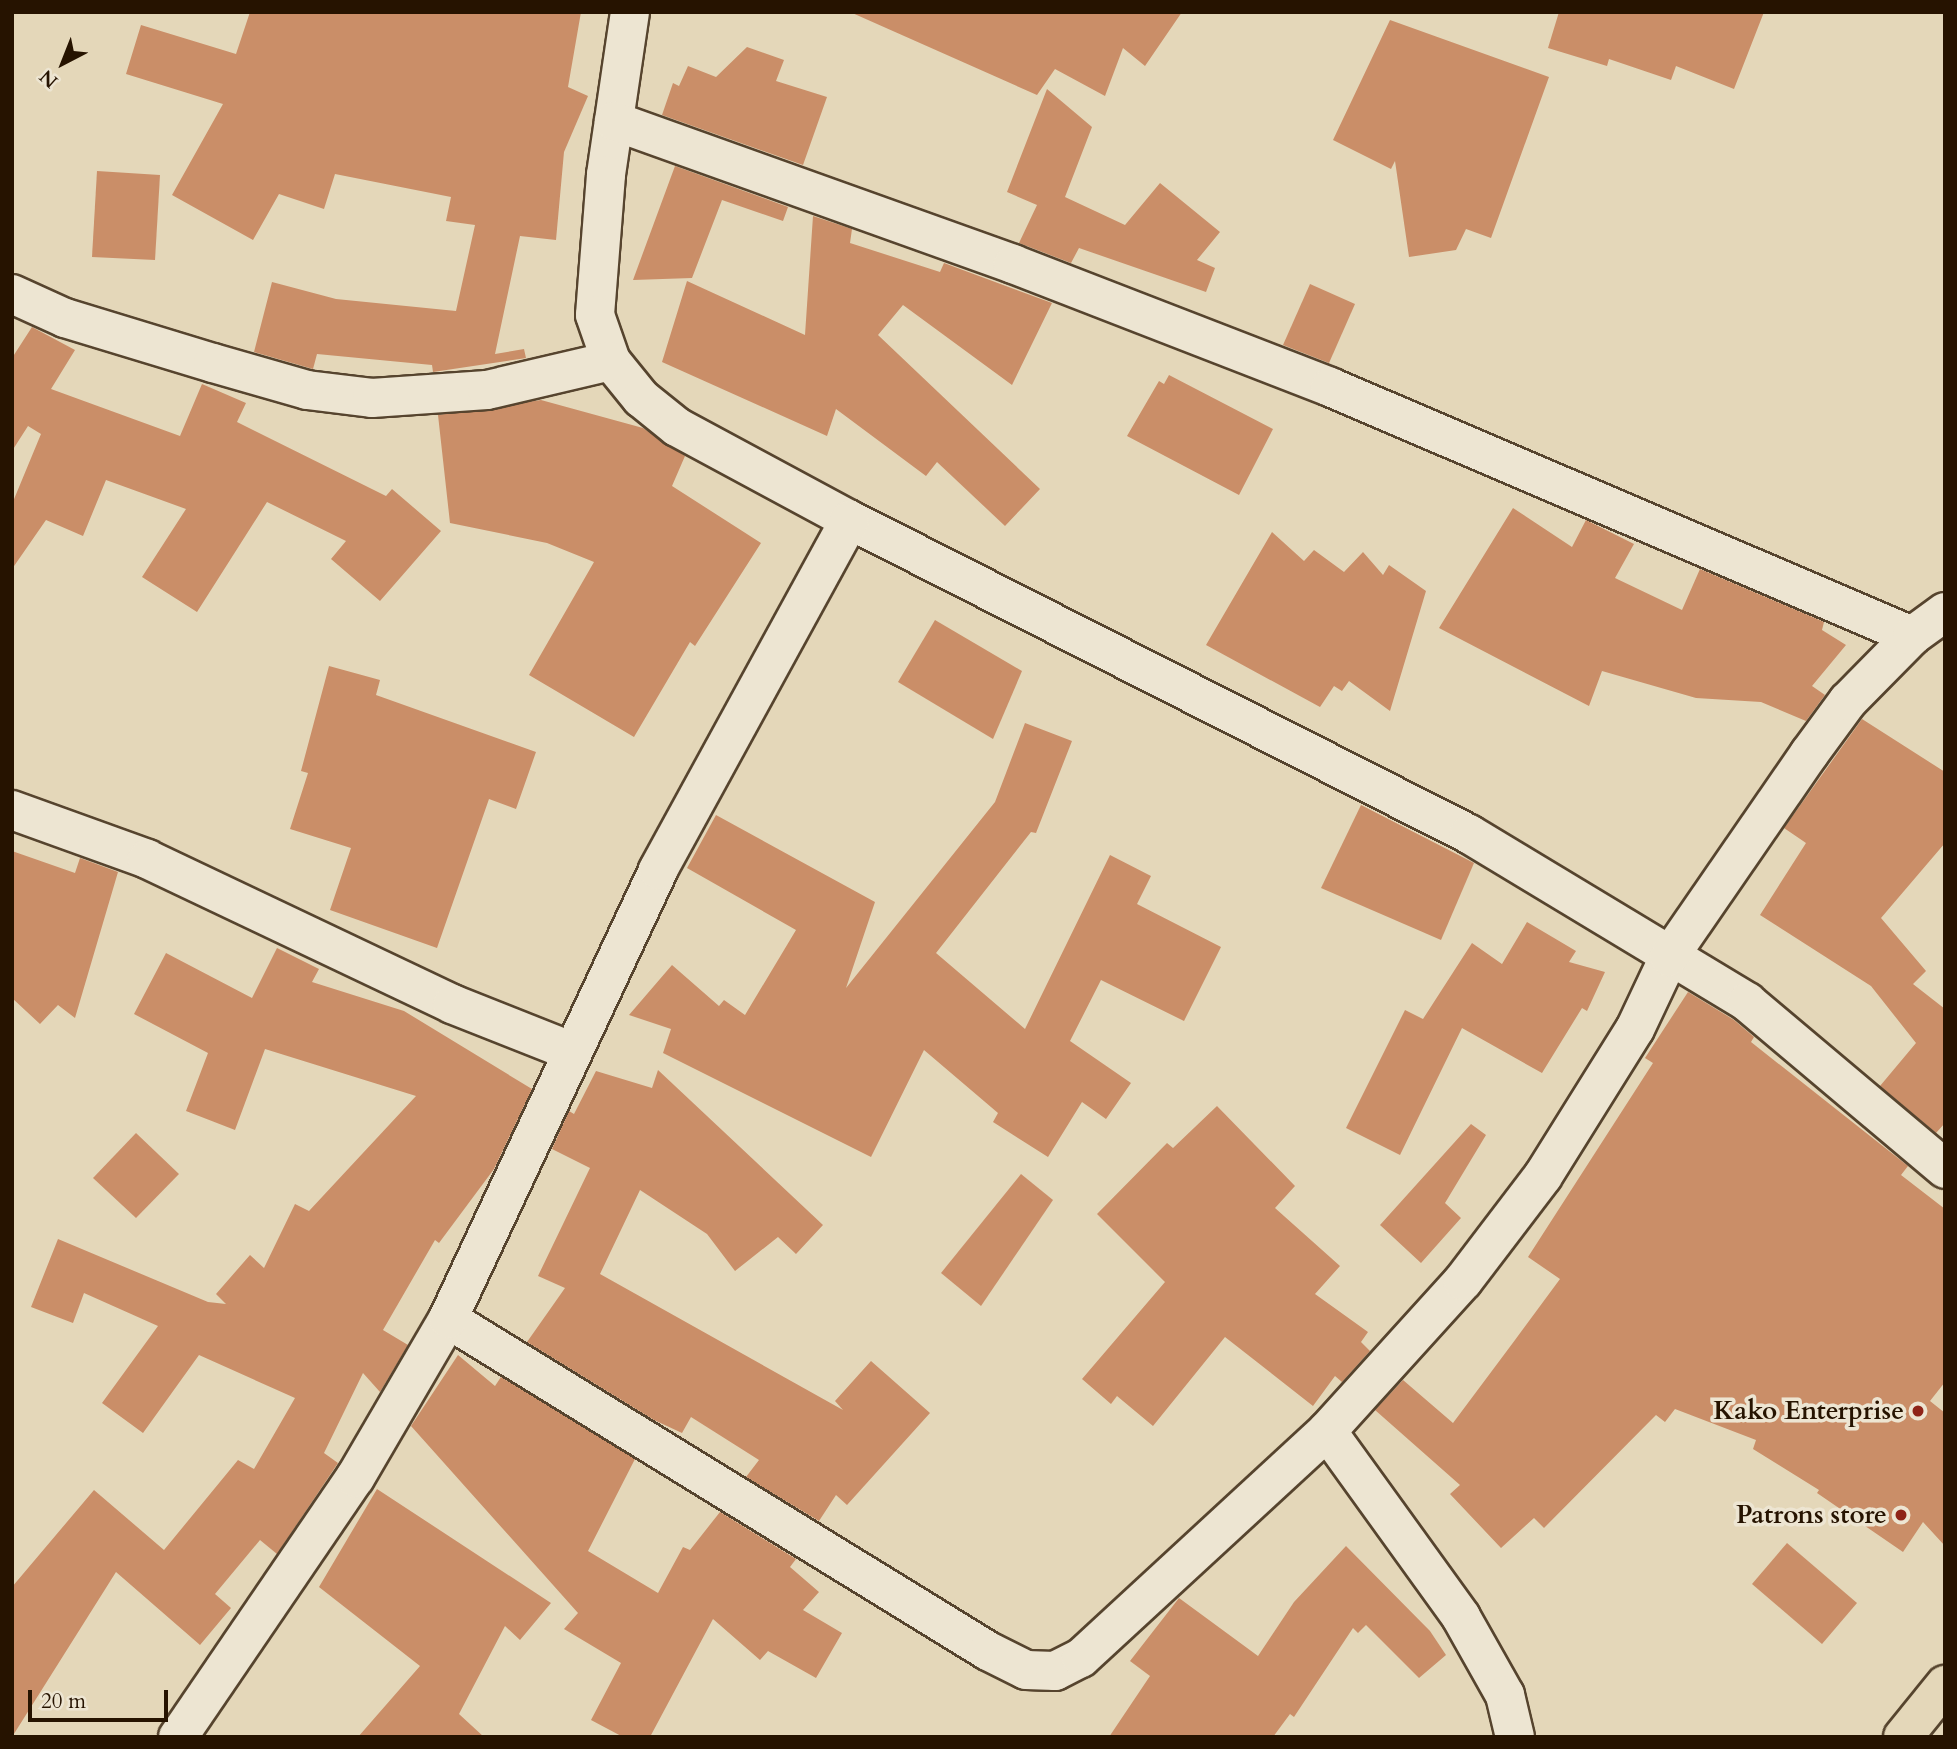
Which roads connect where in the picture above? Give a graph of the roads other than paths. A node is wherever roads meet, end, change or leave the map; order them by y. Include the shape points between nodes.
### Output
1 (630, 12) edge
2 (614, 121) junction
3 (12, 294) edge
4 (611, 361) junction
5 (850, 520) junction
6 (1945, 612) edge
7 (1912, 635) junction
8 (12, 810) edge
9 (1669, 957) junction
10 (571, 1051) junction
11 (1945, 1169) edge
12 (448, 1319) junction
13 (1327, 1431) junction
14 (1945, 1685) edge
15 (177, 1737) edge
16 (1516, 1737) edge
17 (1903, 1737) edge

1 - 2 street
2 - 4 street via 595,315
2 - 7 street via 1001,259 1330,387
3 - 4 street via 65,318 226,367 307,390 372,398 488,390
4 - 5 street via 641,398 677,427
5 - 9 street via 1469,834
5 - 10 street via 658,870
6 - 7 street
7 - 9 street via 1848,701
8 - 10 street via 147,859 418,989
9 - 11 street via 1747,1002
9 - 13 street via 1635,1029 1543,1176 1463,1281
10 - 12 street
12 - 13 street via 721,1490 1026,1670 1055,1671 1082,1658
12 - 15 street via 355,1478
13 - 16 street via 1461,1617 1505,1695
14 - 17 main road

